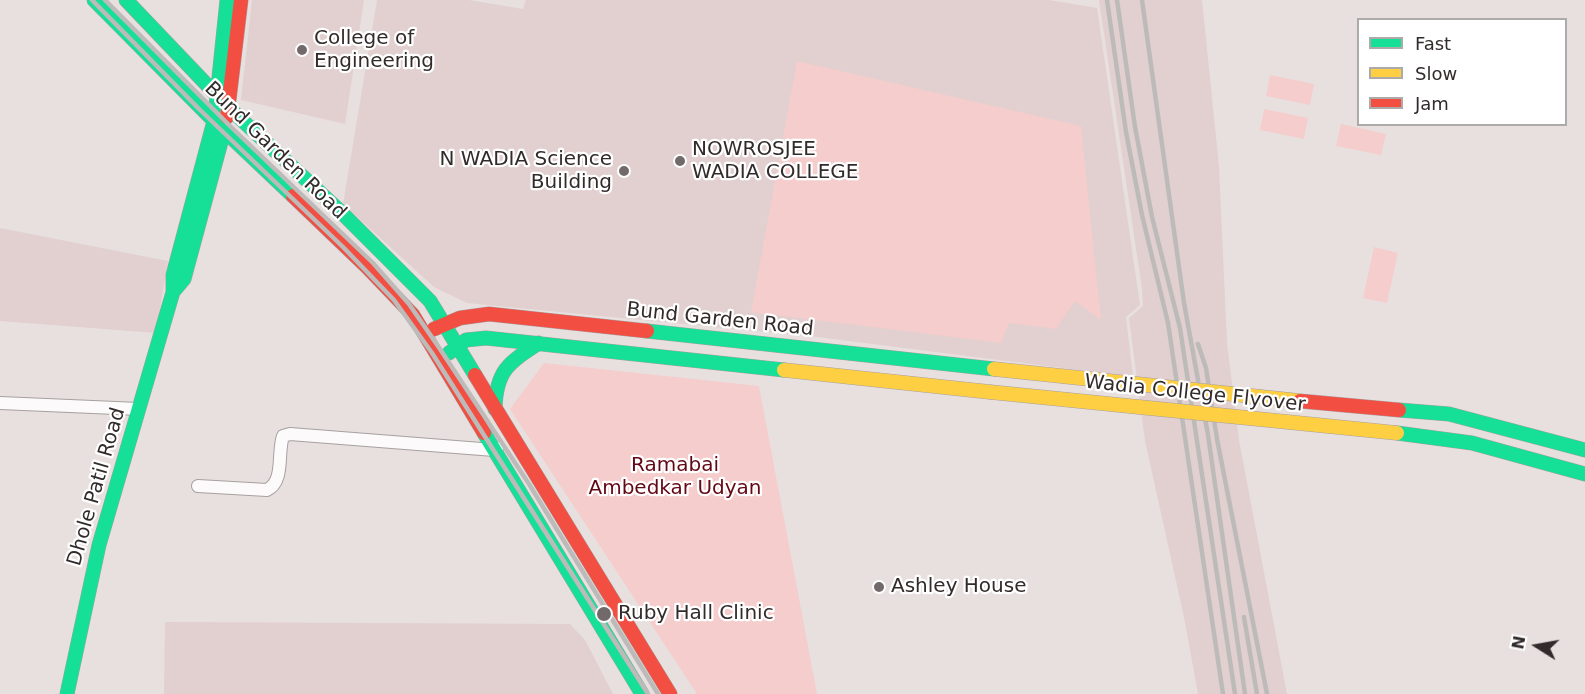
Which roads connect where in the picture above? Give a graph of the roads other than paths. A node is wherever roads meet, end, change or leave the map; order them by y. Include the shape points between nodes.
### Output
1 (94, 0) edge
2 (126, 0) edge
3 (227, 0) edge
4 (241, 0) edge
5 (218, 97) junction
6 (229, 108) junction
7 (219, 126) junction
8 (444, 323) junction
9 (426, 334) junction
10 (538, 343) junction
11 (457, 346) junction
12 (441, 359) junction
13 (994, 369) joint
14 (0, 403) edge
15 (139, 409) junction
16 (495, 409) junction
17 (513, 438) junction
18 (495, 450) junction
19 (1585, 450) edge
20 (1585, 474) edge
21 (198, 486) dead end
22 (67, 694) edge
23 (642, 694) edge
24 (670, 694) edge

1 - 7 main road, Bund Garden Road
2 - 5 main road, Bund Garden Road
3 - 5 main road
4 - 6 main road
5 - 6 main road, Bund Garden Road
5 - 7 main road
6 - 7 main road
6 - 8 main road, Bund Garden Road via 409,279
7 - 9 main road, Bund Garden Road via 386,286
7 - 15 main road, Dhole Patil Road via 184,279 173,292
8 - 9 main road, Bund Garden Road
8 - 11 main road, Bund Garden Road
8 - 13 main road, Bund Garden Road via 462,316 489,314
9 - 12 main road, Bund Garden Road
10 - 11 main road via 486,338 466,340
10 - 16 main road via 510,361 501,372 495,387
10 - 20 main road, Wadia College Flyover, bridge via 1445,438
11 - 12 main road
11 - 16 main road, Bund Garden Road
12 - 18 main road, Bund Garden Road
13 - 19 main road, Wadia College Flyover, bridge via 1449,414
14 - 15 street
15 - 22 main road, Dhole Patil Road via 99,545
16 - 17 main road, Bund Garden Road
17 - 18 street
17 - 24 main road, Bund Garden Road
18 - 21 street via 290,434 281,442 273,487 267,490
18 - 23 main road, Bund Garden Road

